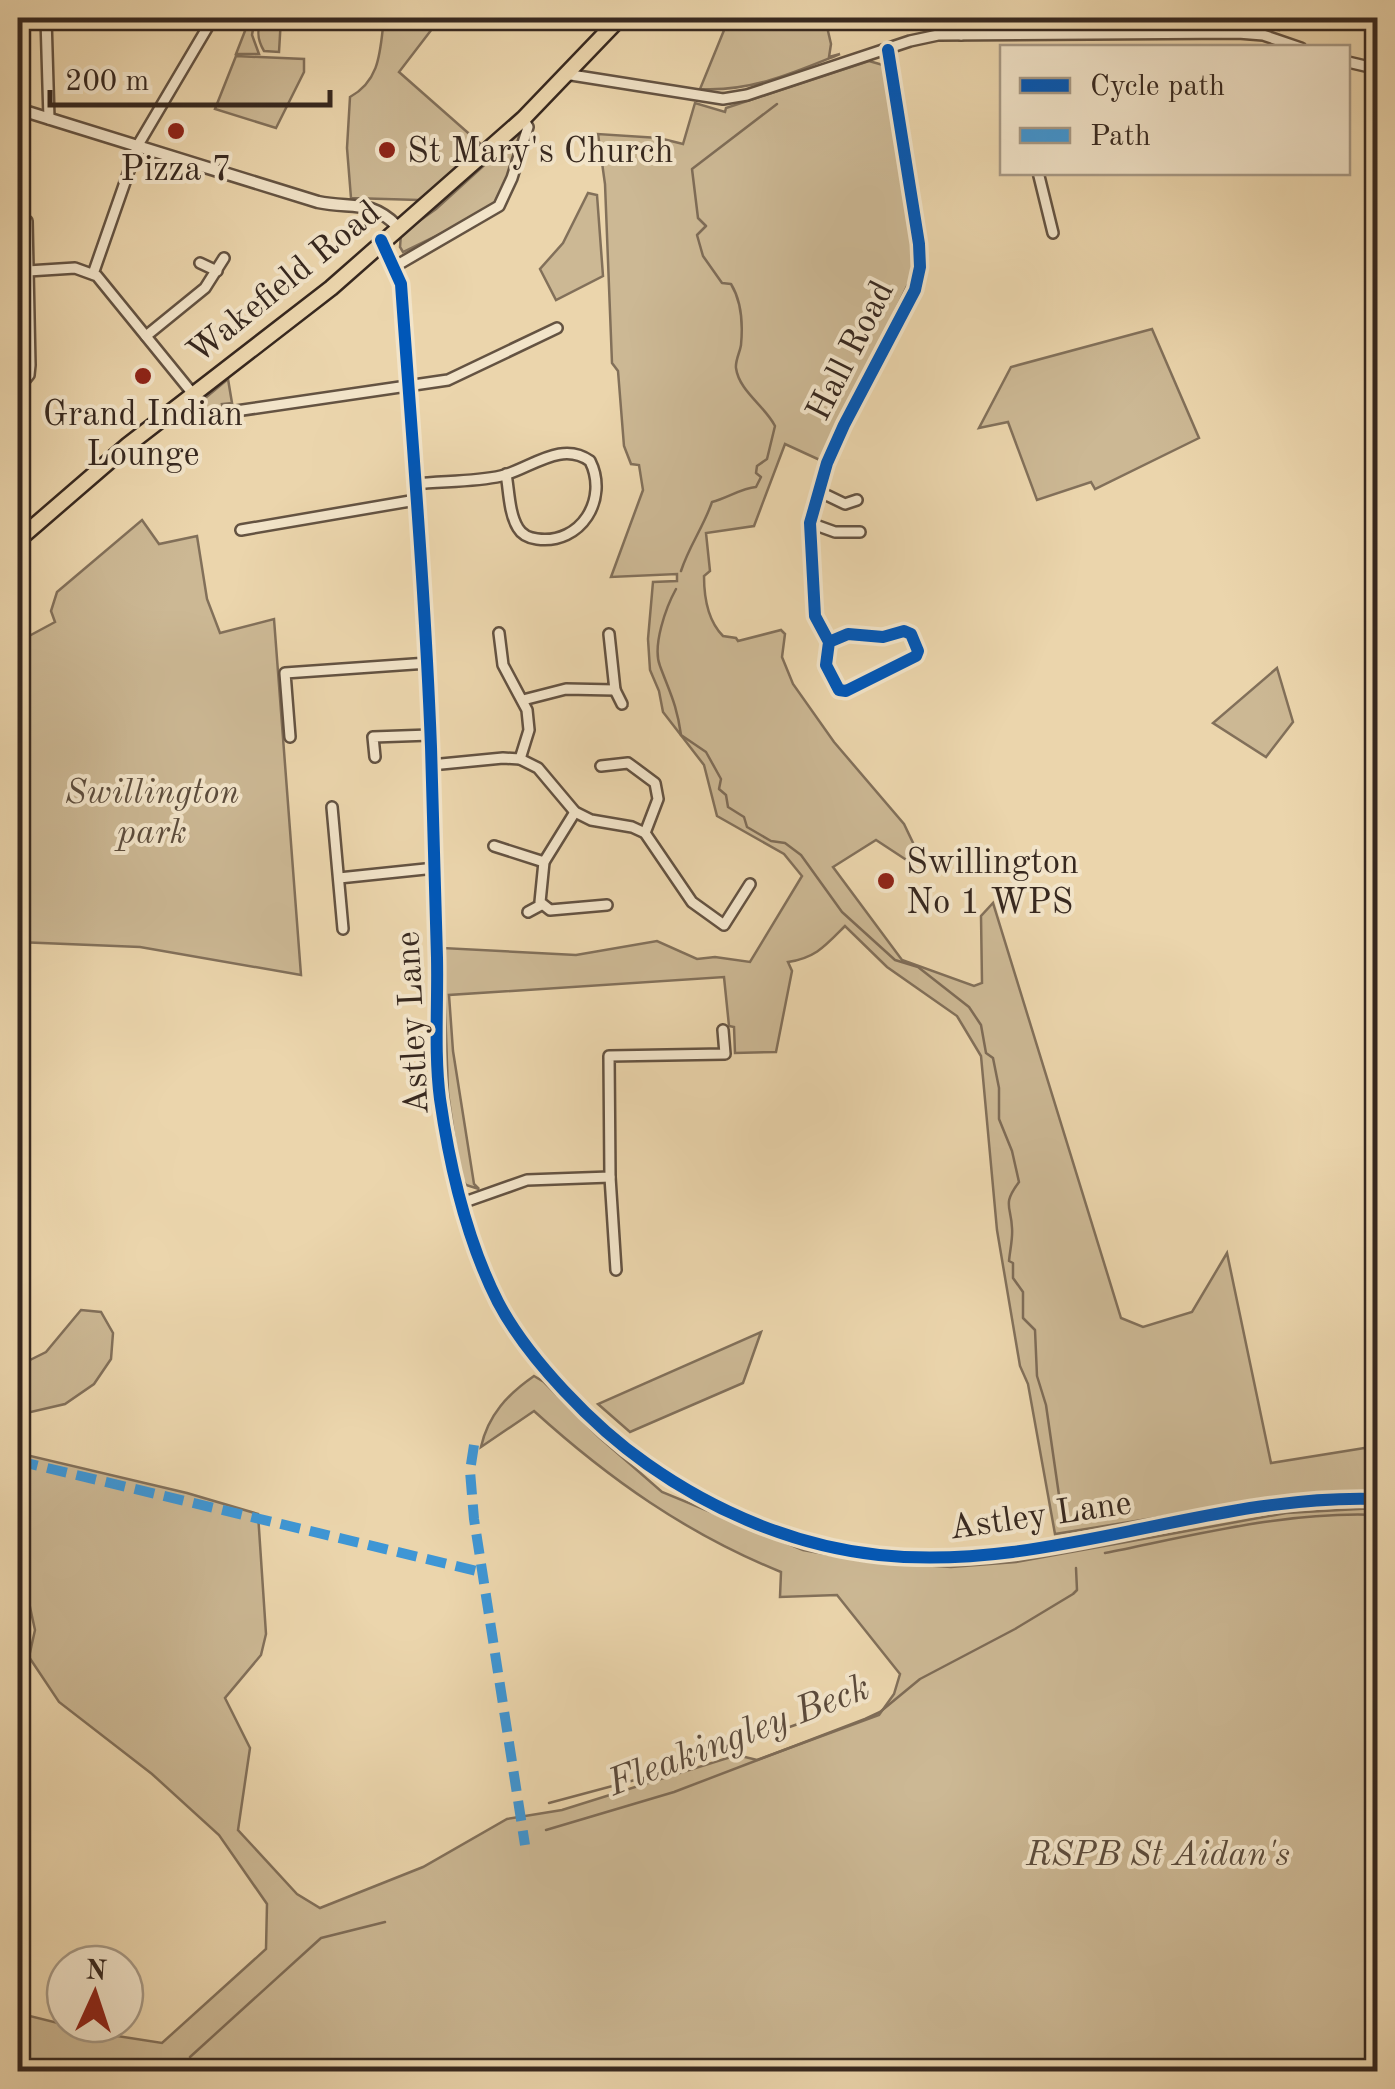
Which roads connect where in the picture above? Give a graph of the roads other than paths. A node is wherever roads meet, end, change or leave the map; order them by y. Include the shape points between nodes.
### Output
1 (46, 18) edge
2 (200, 18) edge
3 (620, 18) edge
4 (957, 18) edge
5 (213, 19) edge
6 (1008, 34) junction
7 (961, 35) junction
8 (1010, 45) edge
9 (1292, 45) edge
10 (888, 50) junction
11 (1350, 62) edge
12 (1378, 69) edge
13 (565, 74) junction
14 (18, 110) edge
15 (523, 119) junction
16 (48, 120) junction
17 (138, 145) junction
18 (1039, 175) edge
19 (26, 221) dead end
20 (397, 226) junction
21 (1053, 233) dead end
22 (381, 240) junction
23 (224, 258) dead end
24 (200, 262) dead end
25 (394, 267) junction
26 (28, 271) junction
27 (217, 272) junction
28 (93, 274) junction
29 (558, 328) dead end
30 (146, 336) junction
31 (408, 386) junction
32 (18, 389) edge
33 (193, 394) junction
34 (177, 417) junction
35 (506, 474) junction
36 (414, 484) junction
37 (818, 491) junction
38 (416, 500) junction
39 (857, 500) dead end
40 (810, 522) junction
41 (242, 530) dead end
42 (860, 532) dead end
43 (18, 540) edge
44 (499, 633) dead end
45 (609, 634) dead end
46 (829, 642) junction
47 (428, 662) junction
48 (615, 690) junction
49 (524, 700) junction
50 (622, 704) dead end
51 (430, 735) junction
52 (290, 737) dead end
53 (374, 756) dead end
54 (520, 759) junction
55 (431, 765) junction
56 (601, 766) dead end
57 (332, 807) dead end
58 (574, 812) junction
59 (645, 834) junction
60 (494, 846) dead end
61 (544, 862) junction
62 (435, 868) junction
63 (339, 878) junction
64 (750, 884) dead end
65 (542, 904) junction
66 (606, 905) dead end
67 (528, 912) dead end
68 (343, 929) dead end
69 (723, 1030) dead end
70 (610, 1177) junction
71 (459, 1204) junction
72 (616, 1270) dead end
73 (1378, 1499) edge

1 - 16 street
2 - 5 street
3 - 13 main road, Wakefield Road
4 - 7 street
5 - 17 street
6 - 7 street
6 - 8 street
6 - 9 street via 1238,33
7 - 10 street
10 - 13 street via 723,99
10 - 37 street, Hall Road via 920,244 919,275
11 - 12 street
13 - 15 main road, Wakefield Road
14 - 16 street
15 - 20 main road, Wakefield Road
15 - 25 street via 528,127 499,206
16 - 17 street
17 - 20 street via 318,202 367,206
17 - 28 street
18 - 21 street
19 - 26 street
20 - 22 main road, Wakefield Road
22 - 25 street, Astley Lane
22 - 33 main road, Wakefield Road via 331,288
23 - 27 street
24 - 27 street
25 - 31 street, Astley Lane via 402,284
26 - 28 street via 75,268
26 - 32 street via 30,365
27 - 30 street
28 - 30 street
29 - 31 street via 448,380
30 - 33 street
31 - 34 street
31 - 36 street, Astley Lane
33 - 34 main road, Wakefield Road
34 - 43 main road, Wakefield Road
35 - 35 street via 566,453 585,457 596,478 586,519 562,538 524,535
35 - 36 street
36 - 38 street, Astley Lane
37 - 39 street via 845,504
37 - 40 street, Hall Road
38 - 41 street
38 - 47 street, Astley Lane
40 - 42 street via 834,532
40 - 46 street, Hall Road via 816,616
44 - 49 street via 503,665
45 - 48 street
46 - 46 street via 826,665 843,691 918,651 904,631 848,634
47 - 51 street, Astley Lane
47 - 52 street via 286,673
48 - 49 street via 566,689
48 - 50 street
49 - 54 street via 529,730
51 - 53 street via 373,737
51 - 55 street, Astley Lane
54 - 55 street
54 - 58 street via 550,779
55 - 62 street, Astley Lane
56 - 59 street via 628,764 655,783 658,799
57 - 63 street
58 - 59 street
58 - 61 street
59 - 64 street via 692,902 723,928
60 - 61 street
61 - 65 street
62 - 63 street
62 - 71 street, Astley Lane via 440,1095
63 - 68 street
65 - 66 street via 550,910
65 - 67 street
69 - 70 street via 725,1054 609,1056
70 - 71 street via 527,1180
70 - 72 street
71 - 73 street, Astley Lane via 499,1304 561,1388 668,1479 762,1527 878,1555 970,1558 1284,1505

